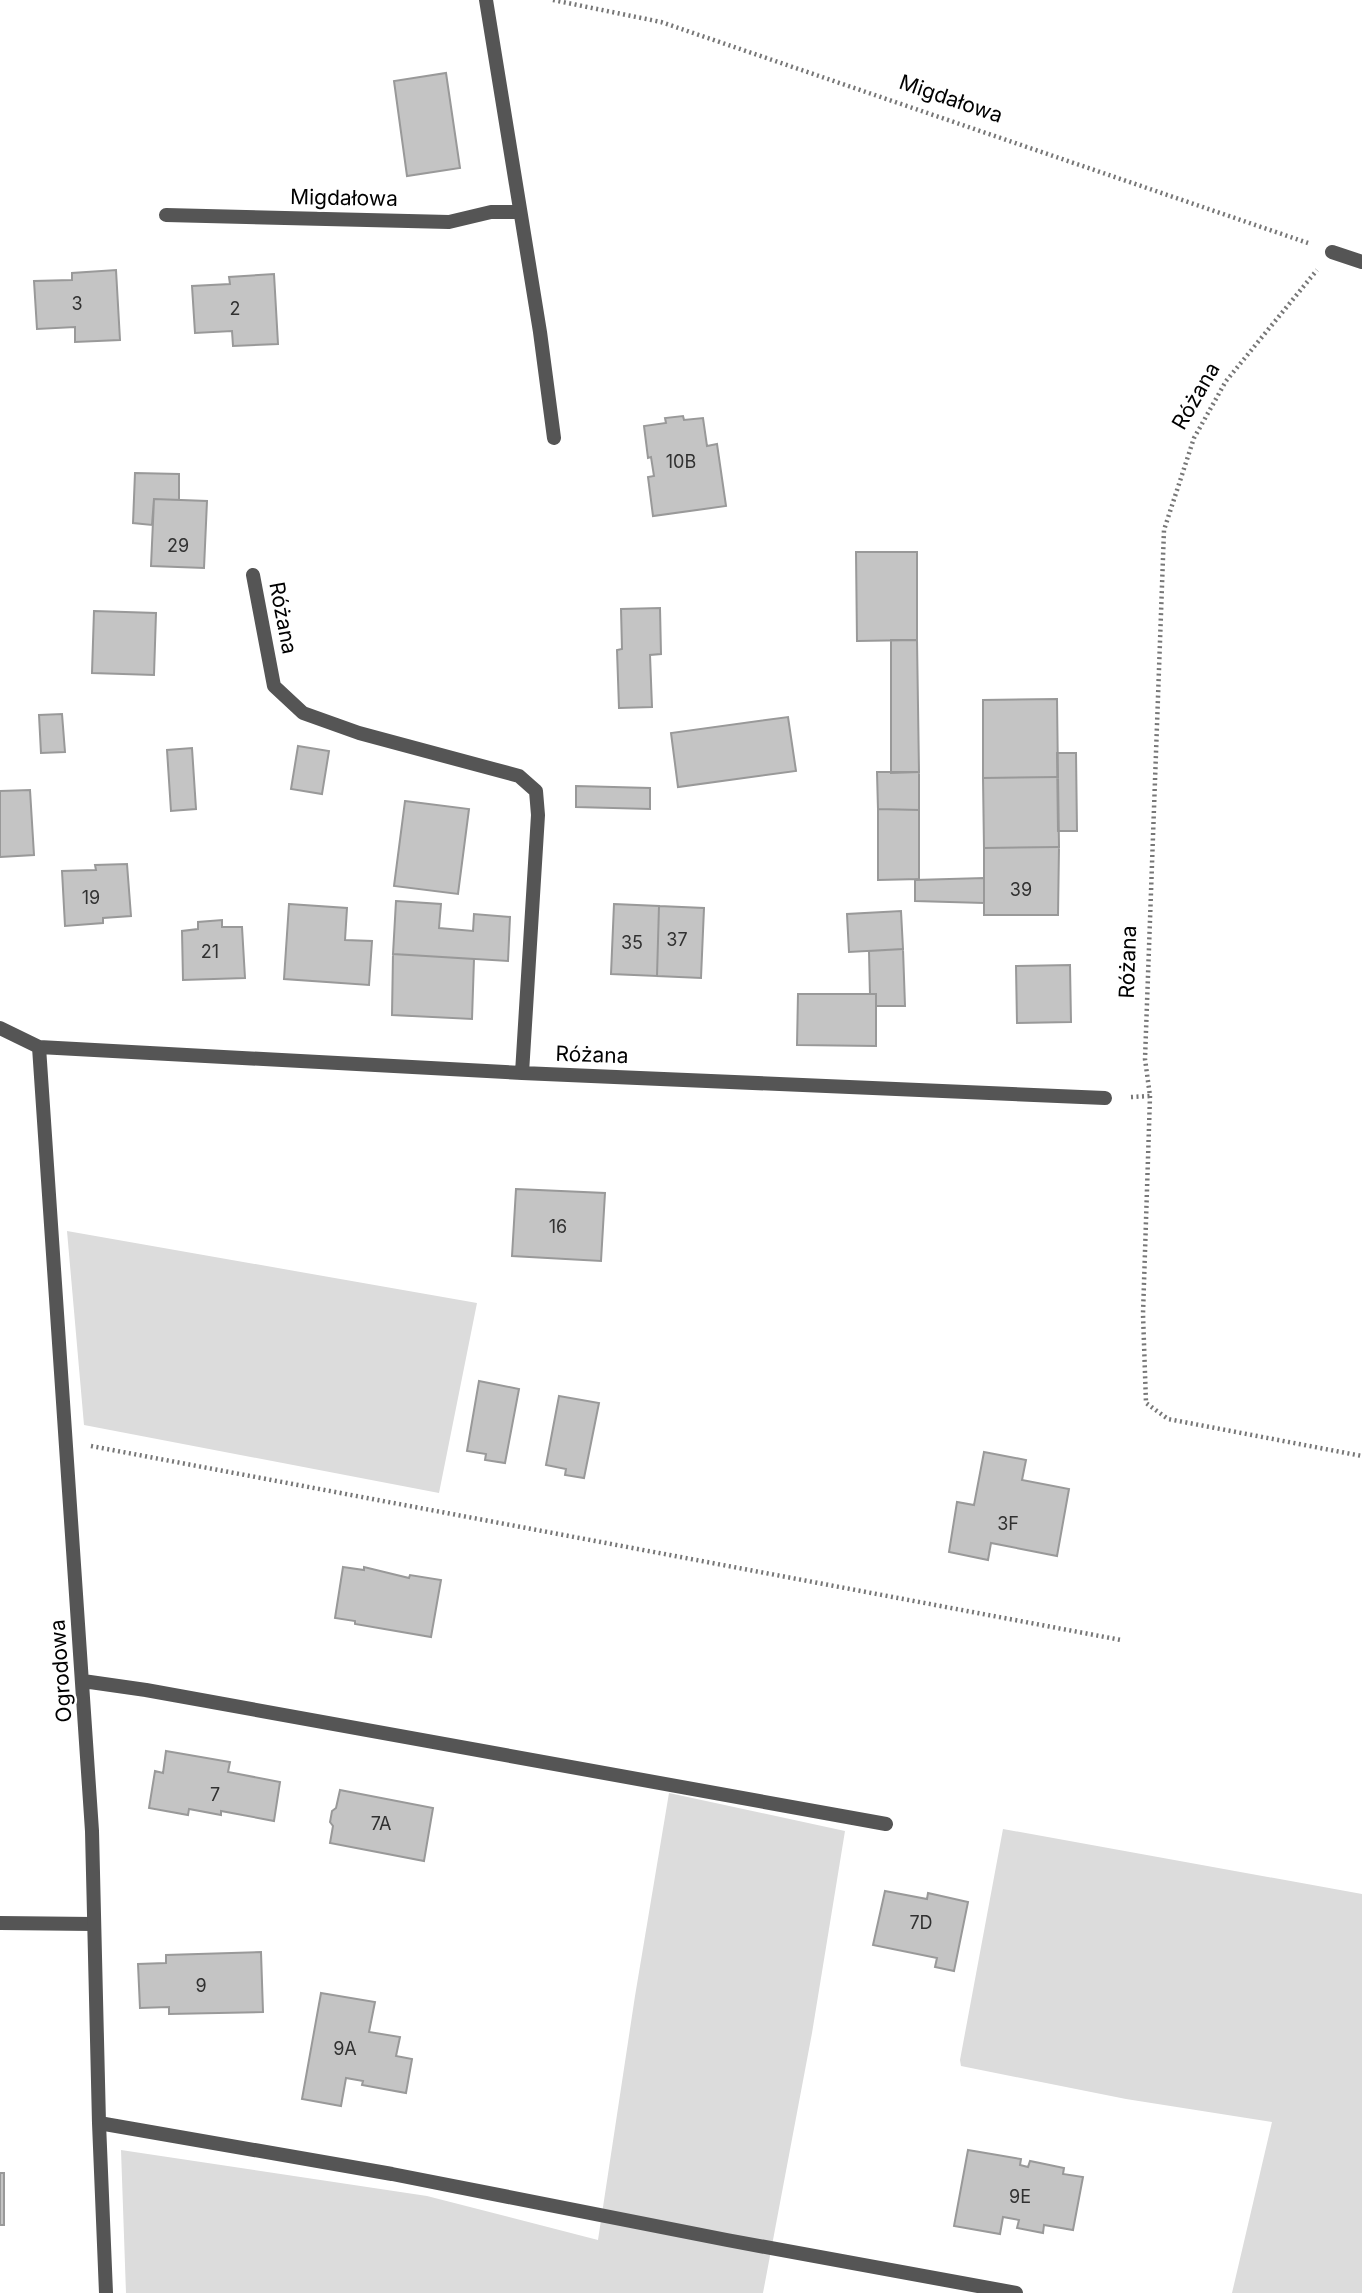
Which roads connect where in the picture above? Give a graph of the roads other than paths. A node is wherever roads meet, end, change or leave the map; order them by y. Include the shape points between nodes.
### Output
1 (486, 0) edge
2 (520, 212) junction
3 (166, 215) dead end
4 (1332, 252) road end
5 (1362, 262) edge
6 (554, 438) dead end
7 (253, 575) dead end
8 (0, 1028) edge
9 (39, 1047) junction
10 (522, 1073) junction
11 (1105, 1098) road end
12 (83, 1681) junction
13 (886, 1824) dead end
14 (0, 1923) edge
15 (94, 1924) junction
16 (99, 2123) junction
17 (106, 2293) edge
18 (1016, 2293) edge

1 - 2 street
2 - 3 street, Migdałowa via 491,212 449,222
2 - 6 street
4 - 5 street
7 - 10 street, Różana via 274,686 303,713 359,733 519,776 536,791
8 - 9 street, Różana
9 - 10 street, Różana
9 - 12 street, Ogrodowa
10 - 11 street, Różana
12 - 13 street
12 - 15 street, Ogrodowa
14 - 15 street
15 - 16 street, Ogrodowa
16 - 17 street, Ogrodowa
16 - 18 street

